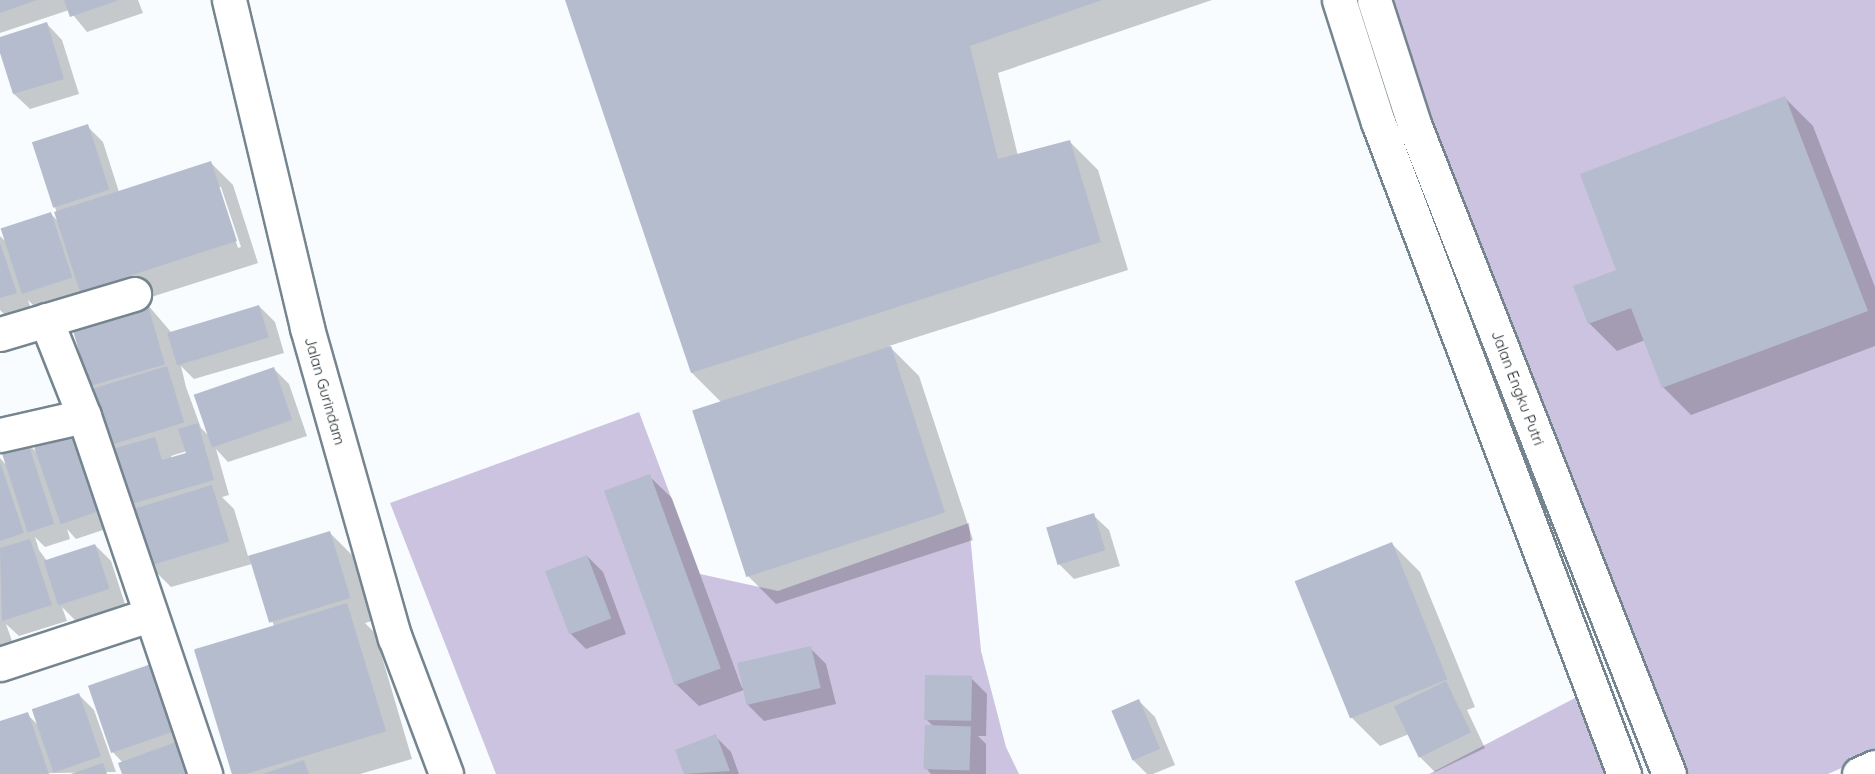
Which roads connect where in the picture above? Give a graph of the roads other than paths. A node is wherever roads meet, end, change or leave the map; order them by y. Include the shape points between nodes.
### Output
1 (229, 0) edge
2 (1339, 0) edge
3 (1374, 0) edge
4 (134, 294) dead end
5 (46, 320) junction
6 (0, 334) edge
7 (84, 416) junction
8 (0, 435) edge
9 (149, 615) junction
10 (0, 664) edge
11 (1875, 767) edge
12 (205, 774) edge
13 (446, 774) edge
14 (1624, 774) edge
15 (1670, 774) edge
16 (1859, 774) edge

1 - 13 street, Jalan Gurindam via 310,339 395,638
2 - 14 street via 1378,122
3 - 15 street, Jalan Engku Putri via 1414,124
4 - 5 street
5 - 6 street
5 - 7 street
7 - 8 street
7 - 9 street
9 - 10 street
9 - 12 street
11 - 16 street

